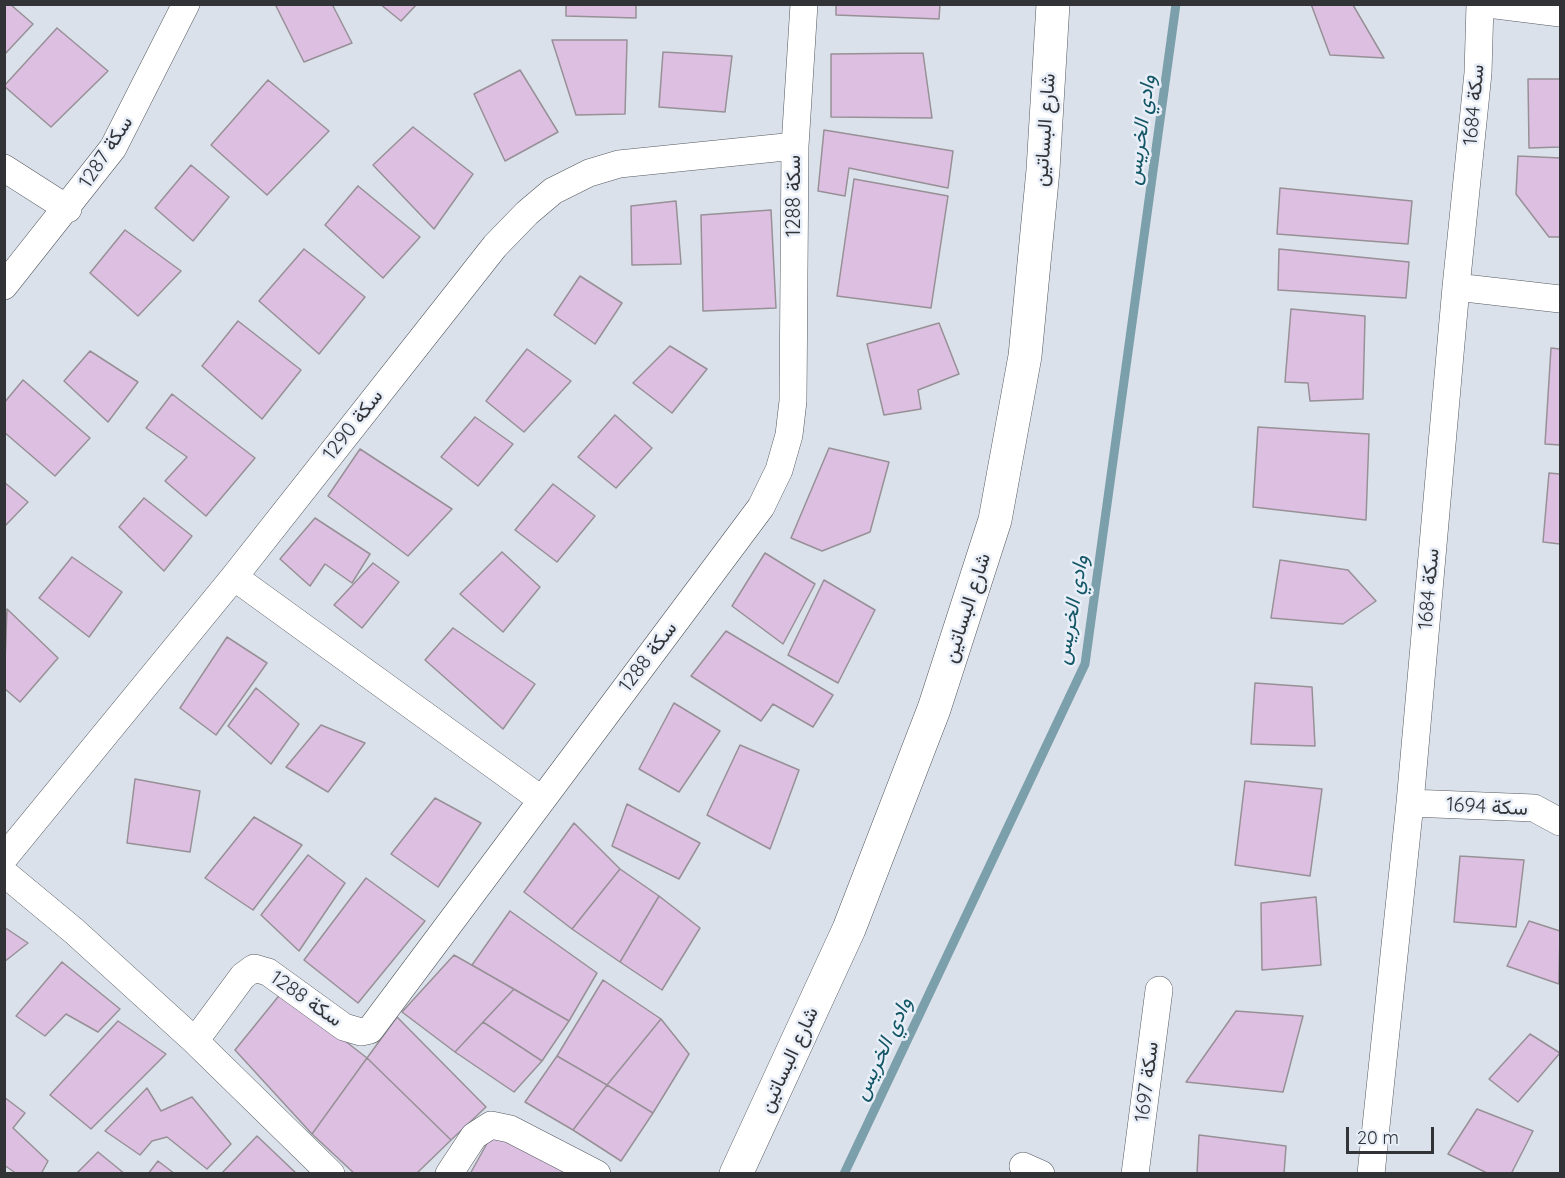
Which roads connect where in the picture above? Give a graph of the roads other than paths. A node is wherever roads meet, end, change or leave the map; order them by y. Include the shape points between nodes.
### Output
1 (186, 4) edge
2 (804, 4) edge
3 (1053, 4) edge
4 (1480, 4) edge
5 (1488, 4) edge
6 (1560, 13) edge
7 (795, 146) junction
8 (4, 168) edge
9 (68, 209) junction
10 (4, 286) edge
11 (1456, 287) junction
12 (1560, 299) edge
13 (234, 577) junction
14 (542, 800) junction
15 (1410, 803) junction
16 (1560, 822) edge
17 (4, 858) edge
18 (4, 873) edge
19 (1159, 990) dead end
20 (195, 1041) junction
21 (331, 1173) edge
22 (449, 1173) edge
23 (597, 1173) edge
24 (736, 1173) edge
25 (1135, 1173) edge
26 (1371, 1173) edge

1 - 9 street, سكة 1287 via 113,148
2 - 7 street, سكة 1288
3 - 24 street, شارع البساتين via 1043,170 1024,356 995,519 934,709 849,929
4 - 11 street, سكة 1684 via 1478,73
5 - 6 street
7 - 13 street, سكة 1290 via 619,164 589,173 553,191 495,246
7 - 14 street, سكة 1288 via 793,401 779,470 761,507
8 - 9 street
9 - 10 street, سكة 1287
11 - 12 street
11 - 15 street, سكة 1684
13 - 14 street
13 - 17 street, سكة 1290
14 - 20 street, سكة 1288 via 370,1030 361,1032 344,1027 268,972 255,968 243,976
15 - 16 street, سكة 1694 via 1534,808
15 - 26 street, سكة 1684
18 - 20 street
19 - 25 street, سكة 1697
20 - 21 street
22 - 23 street via 474,1136 491,1125 510,1129

